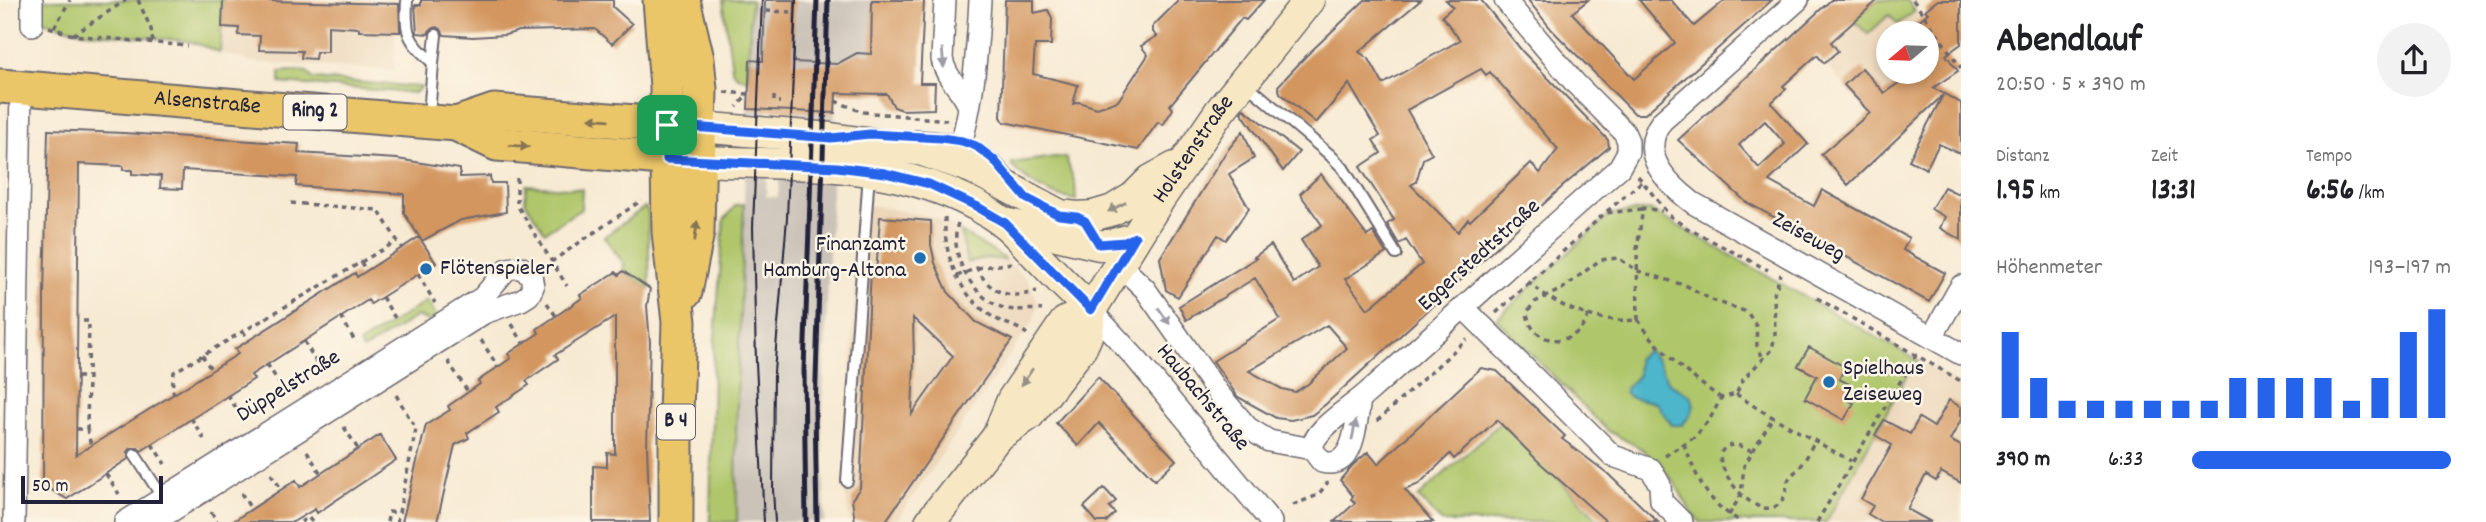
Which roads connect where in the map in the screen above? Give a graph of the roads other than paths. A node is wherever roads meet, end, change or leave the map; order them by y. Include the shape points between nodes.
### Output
1 (32, 0) edge
2 (407, 0) edge
3 (660, 0) edge
4 (683, 0) edge
5 (944, 0) edge
6 (980, 0) edge
7 (1309, 0) edge
8 (1504, 0) edge
9 (1798, 0) edge
10 (32, 25) road end
11 (436, 35) dead end
12 (433, 64) junction
13 (1242, 81) junction
14 (11, 86) edge
15 (442, 123) junction
16 (667, 125) junction
17 (699, 127) junction
18 (964, 133) junction
19 (831, 138) junction
20 (683, 160) junction
21 (1185, 161) junction
22 (869, 171) junction
23 (1077, 217) junction
24 (1005, 223) junction
25 (1396, 254) dead end
26 (1107, 264) junction
27 (1961, 286) edge
28 (1465, 307) junction
29 (1091, 310) junction
30 (1932, 337) junction
31 (8, 338) edge
32 (1961, 354) edge
33 (1360, 400) junction
34 (1312, 449) junction
35 (135, 455) dead end
36 (847, 481) dead end
37 (163, 498) junction
38 (14, 522) edge
39 (125, 522) edge
40 (154, 522) edge
41 (676, 522) edge
42 (930, 522) edge
43 (1271, 522) edge
44 (1682, 522) edge

1 - 10 street
2 - 12 lane via 405,26 413,43
3 - 16 main road, B 4
4 - 17 main road, B 4 via 697,59
5 -> 18 street via 943,67 963,94
6 - 18 street via 976,71
7 - 13 main road, Holstenstraße / Ring 2
8 - 28 street, Eggerstedtstraße via 1619,127 1628,147 1619,168
9 - 30 street, Zeiseweg via 1662,121 1653,146 1658,169 1693,203
11 - 12 lane
12 - 15 lane
13 - 21 main road, Holstenstraße / Ring 2
13 - 25 lane via 1343,168
14 - 15 main road, Alsenstraße / Ring 2
14 - 31 street
16 -> 15 main road, Alsenstraße / Ring 2 via 494,111
15 -> 20 main road, Alsenstraße / Ring 2 via 497,144
16 - 17 main road, Ring 2
16 - 20 main road, B 4
17 - 19 main road, Ring 2
17 - 20 main road, B 4
18 - 19 lane
18 - 19 main road, Ring 2 via 923,151
18 - 23 main road, Ring 2 via 1026,198 1059,215
20 - 22 main road, Ring 2
20 - 41 main road, B 4 via 669,232 679,322
21 -> 23 main road, Ring 2 via 1151,180 1124,204 1102,214
21 - 26 main road, Holstenstraße / Ring 2 via 1135,237
22 - 24 main road, Ring 2 via 929,184
22 - 36 lane
23 - 26 lane via 1085,221
24 - 26 main road, Ring 2
24 - 29 main road
26 - 29 main road
26 -> 34 street via 1145,289 1218,394 1248,428 1269,441
27 - 30 street
28 - 33 street, Eggerstedtstraße
28 - 44 street via 1613,456 1651,470 1660,485 1661,500
29 - 42 main road via 1065,322 1012,400 997,437
29 - 43 street, Haubachstraße
30 - 32 street, Zeiseweg
31 - 38 street
33 - 34 street, Eggerstedtstraße via 1318,433
34 -> 33 street via 1317,459 1330,464 1342,460 1348,453
35 - 37 lane
37 - 39 street, Düppelstraße
37 - 40 street, Düppelstraße via 446,320 486,304

